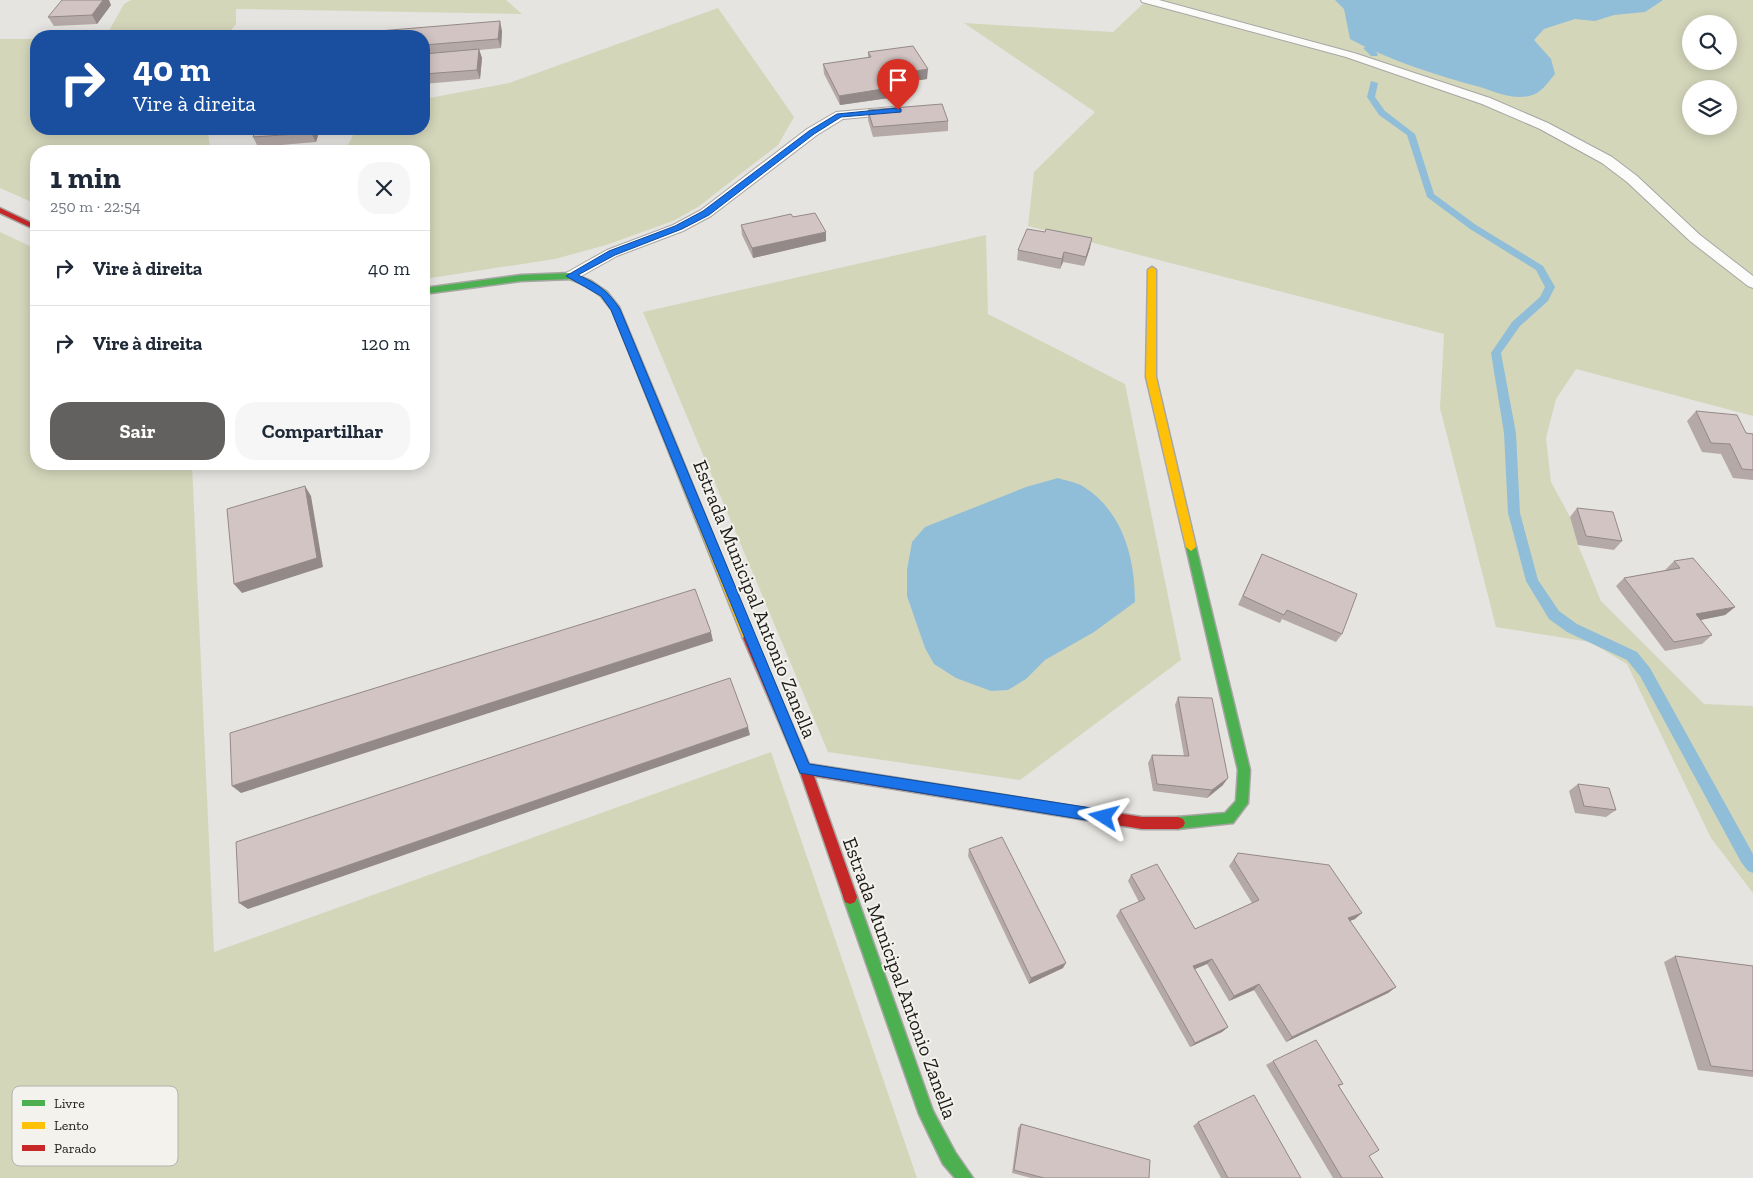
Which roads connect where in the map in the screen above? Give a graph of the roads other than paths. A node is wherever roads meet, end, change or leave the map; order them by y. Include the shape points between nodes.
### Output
1 (1146, 0) edge
2 (908, 109) edge
3 (0, 210) edge
4 (30, 225) edge
5 (1152, 270) dead end
6 (571, 276) junction
7 (1753, 283) edge
8 (430, 289) edge
9 (804, 769) junction
10 (965, 1178) edge

1 - 7 lane via 1350,55 1486,101 1544,126 1607,160 1695,238
2 - 6 lane via 840,115 812,132 706,213 678,228 612,253
3 - 4 street
5 - 9 street via 1151,377 1244,770 1242,803 1228,819 1196,823 1142,823
6 - 8 street, Estrada Municipal Antonio Zanella via 521,278
6 - 9 street, Estrada Municipal Antonio Zanella via 604,294 616,309
9 - 10 street, Estrada Municipal Antonio Zanella via 927,1114 949,1158

